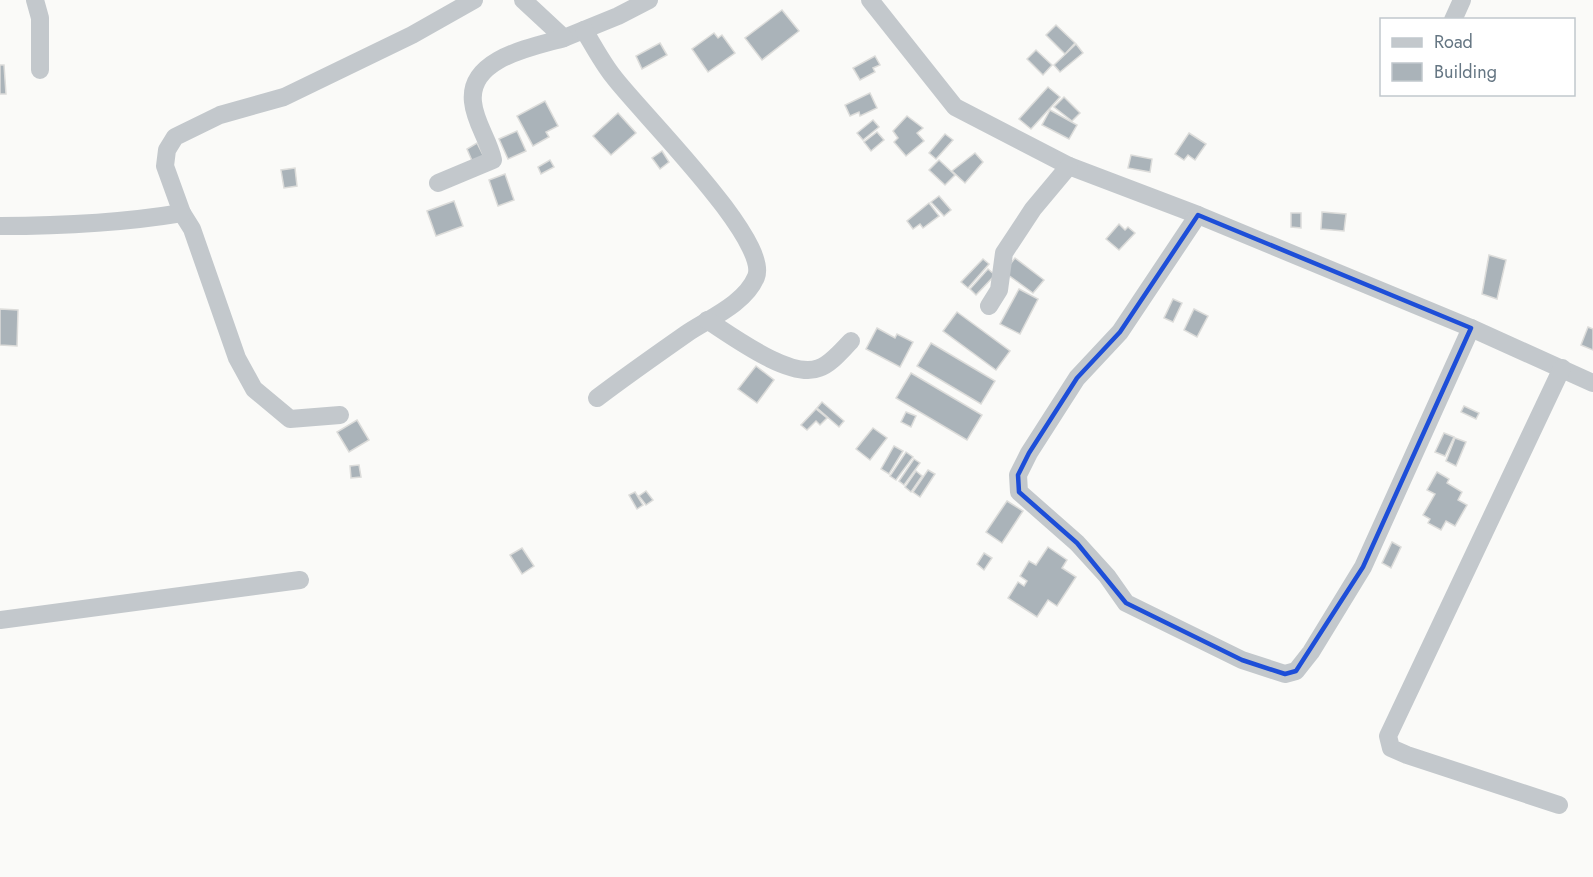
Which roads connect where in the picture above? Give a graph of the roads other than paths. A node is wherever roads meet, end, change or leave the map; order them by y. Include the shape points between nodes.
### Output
1 (36, 0) edge
2 (474, 0) edge
3 (522, 0) edge
4 (649, 0) edge
5 (870, 0) edge
6 (1462, 0) edge
7 (1454, 18) edge
8 (584, 30) junction
9 (564, 38) junction
10 (40, 70) dead end
11 (1069, 166) junction
12 (438, 183) dead end
13 (182, 213) junction
14 (1198, 215) junction
15 (0, 226) edge
16 (989, 306) dead end
17 (707, 320) junction
18 (1471, 328) junction
19 (851, 341) dead end
20 (1562, 368) junction
21 (1593, 383) edge
22 (597, 398) dead end
23 (340, 415) dead end
24 (300, 580) dead end
25 (0, 620) edge
26 (1559, 805) dead end

1 - 10 street
2 - 13 street via 284,97 220,115 176,137 166,150 165,166
3 - 9 street
4 - 8 street
5 - 11 street via 955,107
6 - 7 street
8 - 9 street
8 - 17 street via 612,75 709,186 746,236 759,266 747,290
9 - 12 street via 493,61 477,82 472,101 493,159
11 - 14 street
11 - 16 street via 1033,209 1004,253 999,290
13 - 15 street via 44,226
13 - 23 street via 192,229 237,358 254,389 290,419
14 - 18 street
14 - 18 street via 1120,332 1077,378 1029,453 1018,475 1019,492 1077,543 1125,603 1242,660 1285,674 1296,671 1311,652 1363,567
17 - 19 street via 784,365 804,372 821,368
17 - 22 street
18 - 20 street
20 - 21 street
20 - 26 street via 1388,736 1391,748 1407,755
24 - 25 street

